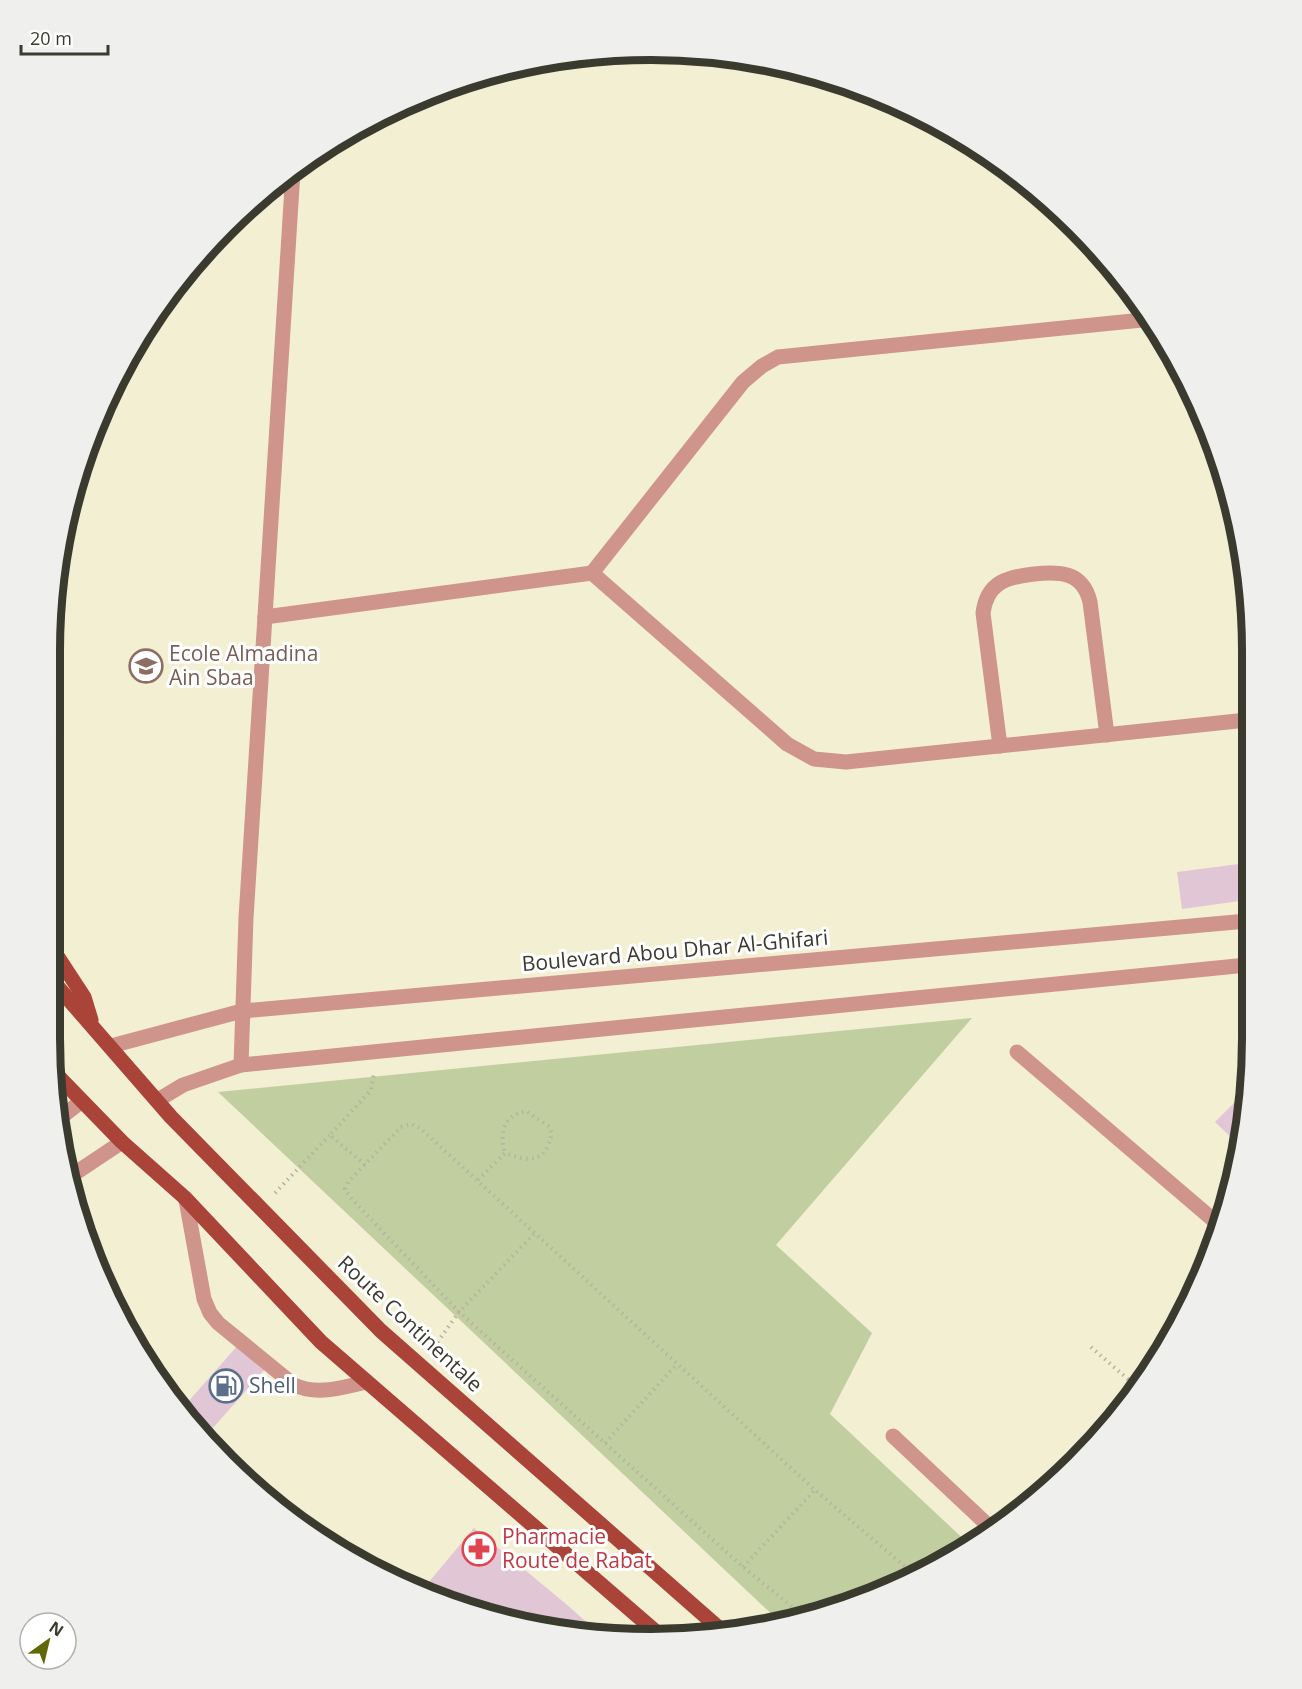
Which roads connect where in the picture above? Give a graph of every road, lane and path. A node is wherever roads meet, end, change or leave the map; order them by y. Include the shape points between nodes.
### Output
1 (292, 181) edge
2 (1140, 320) edge
3 (592, 573) junction
4 (265, 617) junction
5 (1242, 721) edge
6 (1107, 735) junction
7 (1000, 746) junction
8 (1242, 921) edge
9 (60, 960) edge
10 (1242, 966) edge
11 (60, 989) edge
12 (242, 1011) junction
13 (93, 1025) junction
14 (111, 1046) junction
15 (377, 1052) junction
16 (1017, 1052) dead end
17 (242, 1065) junction
18 (61, 1080) edge
19 (158, 1100) junction
20 (82, 1101) junction
21 (65, 1114) edge
22 (330, 1135) junction
23 (122, 1142) junction
24 (505, 1153) junction
25 (365, 1165) junction
26 (76, 1173) edge
27 (478, 1180) junction
28 (186, 1200) junction
29 (260, 1208) junction
30 (1213, 1220) edge
31 (534, 1234) junction
32 (459, 1312) junction
33 (1091, 1347) dead end
34 (677, 1364) junction
35 (420, 1366) junction
36 (368, 1382) junction
37 (1131, 1382) edge
38 (892, 1436) dead end
39 (605, 1443) junction
40 (815, 1490) junction
41 (986, 1524) edge
42 (743, 1567) junction
43 (909, 1570) edge
44 (797, 1611) edge
45 (716, 1625) edge
46 (653, 1629) edge

1 - 4 street
2 - 3 street via 778,357 743,382
3 - 4 street
3 - 7 street via 787,744 814,759 846,762
4 - 12 street
5 - 6 street
6 - 7 street
6 - 7 street via 1089,602 1082,584 1060,572 1011,577 992,588 983,613
8 - 12 street, Boulevard Abou Dhar Al-Ghifari
9 - 13 main road, Route Continentale via 84,997
10 - 15 street
11 - 13 main road, Route Continentale
12 - 14 street, Boulevard Abou Dhar Al-Ghifari
12 - 17 street
13 - 14 main road, Route Continentale
14 - 19 main road, Route Continentale
15 - 17 street
15 - 22 path via 371,1090
16 - 30 street
17 - 19 street via 183,1085
18 - 20 main road
19 - 29 main road, Route Continentale
20 - 21 street
20 - 23 main road
22 - 25 path
22 - 29 path
23 - 26 street
23 - 28 main road
24 - 24 path via 527,1161 540,1157 552,1133 538,1119 526,1112 518,1113 507,1119 503,1128 501,1141
24 - 27 path
25 - 27 path via 401,1127 411,1124
25 - 32 path via 345,1189 350,1197
27 - 31 path
28 - 36 main road via 321,1342
28 - 36 street via 204,1299 218,1323 294,1386 309,1392
29 - 35 main road, Route Continentale
31 - 32 path
31 - 34 path
32 - 35 path
32 - 39 path
33 - 37 path
34 - 39 path
34 - 40 path
35 - 45 main road, Route Continentale
36 - 46 main road
38 - 41 street
39 - 42 path
40 - 42 path
40 - 43 path
42 - 44 path

